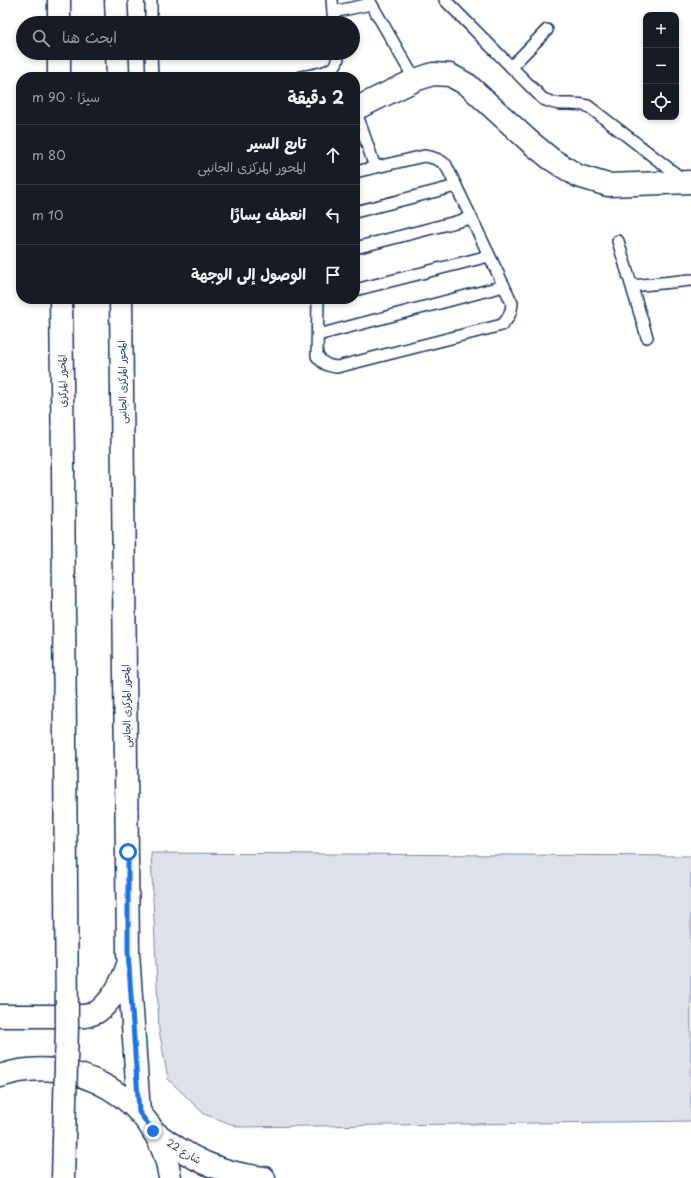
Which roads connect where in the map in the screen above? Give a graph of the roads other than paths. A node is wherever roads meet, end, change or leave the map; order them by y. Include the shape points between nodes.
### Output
1 (58, 0) edge
2 (116, 0) edge
3 (151, 0) edge
4 (332, 0) edge
5 (445, 0) edge
6 (370, 2) edge
7 (333, 12) junction
8 (59, 16) edge
9 (117, 16) edge
10 (151, 16) edge
11 (333, 16) edge
12 (547, 30) dead end
13 (59, 60) edge
14 (117, 60) edge
15 (152, 60) edge
16 (337, 60) edge
17 (511, 66) junction
18 (59, 72) edge
19 (118, 72) edge
20 (152, 72) edge
21 (322, 72) edge
22 (415, 80) junction
23 (360, 107) edge
24 (360, 124) edge
25 (375, 167) junction
26 (360, 171) edge
27 (688, 181) edge
28 (456, 186) junction
29 (360, 211) edge
30 (472, 218) junction
31 (618, 241) dead end
32 (360, 247) edge
33 (490, 256) junction
34 (691, 280) edge
35 (504, 286) junction
36 (632, 286) junction
37 (360, 289) edge
38 (61, 304) edge
39 (121, 304) edge
40 (319, 304) edge
41 (318, 335) junction
42 (647, 337) dead end
43 (128, 963) junction
44 (0, 1016) edge
45 (0, 1076) edge
46 (139, 1112) junction
47 (153, 1131) junction
48 (63, 1178) edge
49 (170, 1178) edge
50 (264, 1178) edge

1 - 8 main road
2 - 9 main road
3 - 10 lane
4 - 7 lane
5 - 17 lane
6 - 7 lane
6 - 22 lane
7 - 11 lane
12 - 17 lane
13 - 18 main road
14 - 19 main road
15 - 20 lane
16 - 21 lane via 334,68
17 - 27 lane via 543,98 552,103 578,103 595,110
22 - 23 main road
22 - 27 main road via 434,74 450,75 468,85 529,141 578,176 608,185
24 - 25 lane
25 - 26 lane
25 - 28 lane via 432,156 446,165
28 - 29 lane
28 - 30 lane
30 - 32 lane
30 - 33 lane
31 - 36 lane
33 - 35 lane
33 - 37 lane
34 - 36 lane
35 - 41 lane
35 - 41 lane via 512,303 512,311 502,325 337,367 322,362 318,356
36 - 42 lane
38 - 48 main road, المحور المركزى, bridge via 67,1026
39 - 43 main road, المحور المركزى الجانبى
40 - 41 lane
43 - 44 main road via 118,989 97,1012 85,1016
43 - 46 main road, المحور المركزى الجانبى
45 - 46 main road via 34,1069 57,1069 80,1074 102,1083 122,1096
46 - 47 main road
47 - 49 main road via 162,1150
47 - 50 main road, شارع 22 via 182,1151 214,1167

